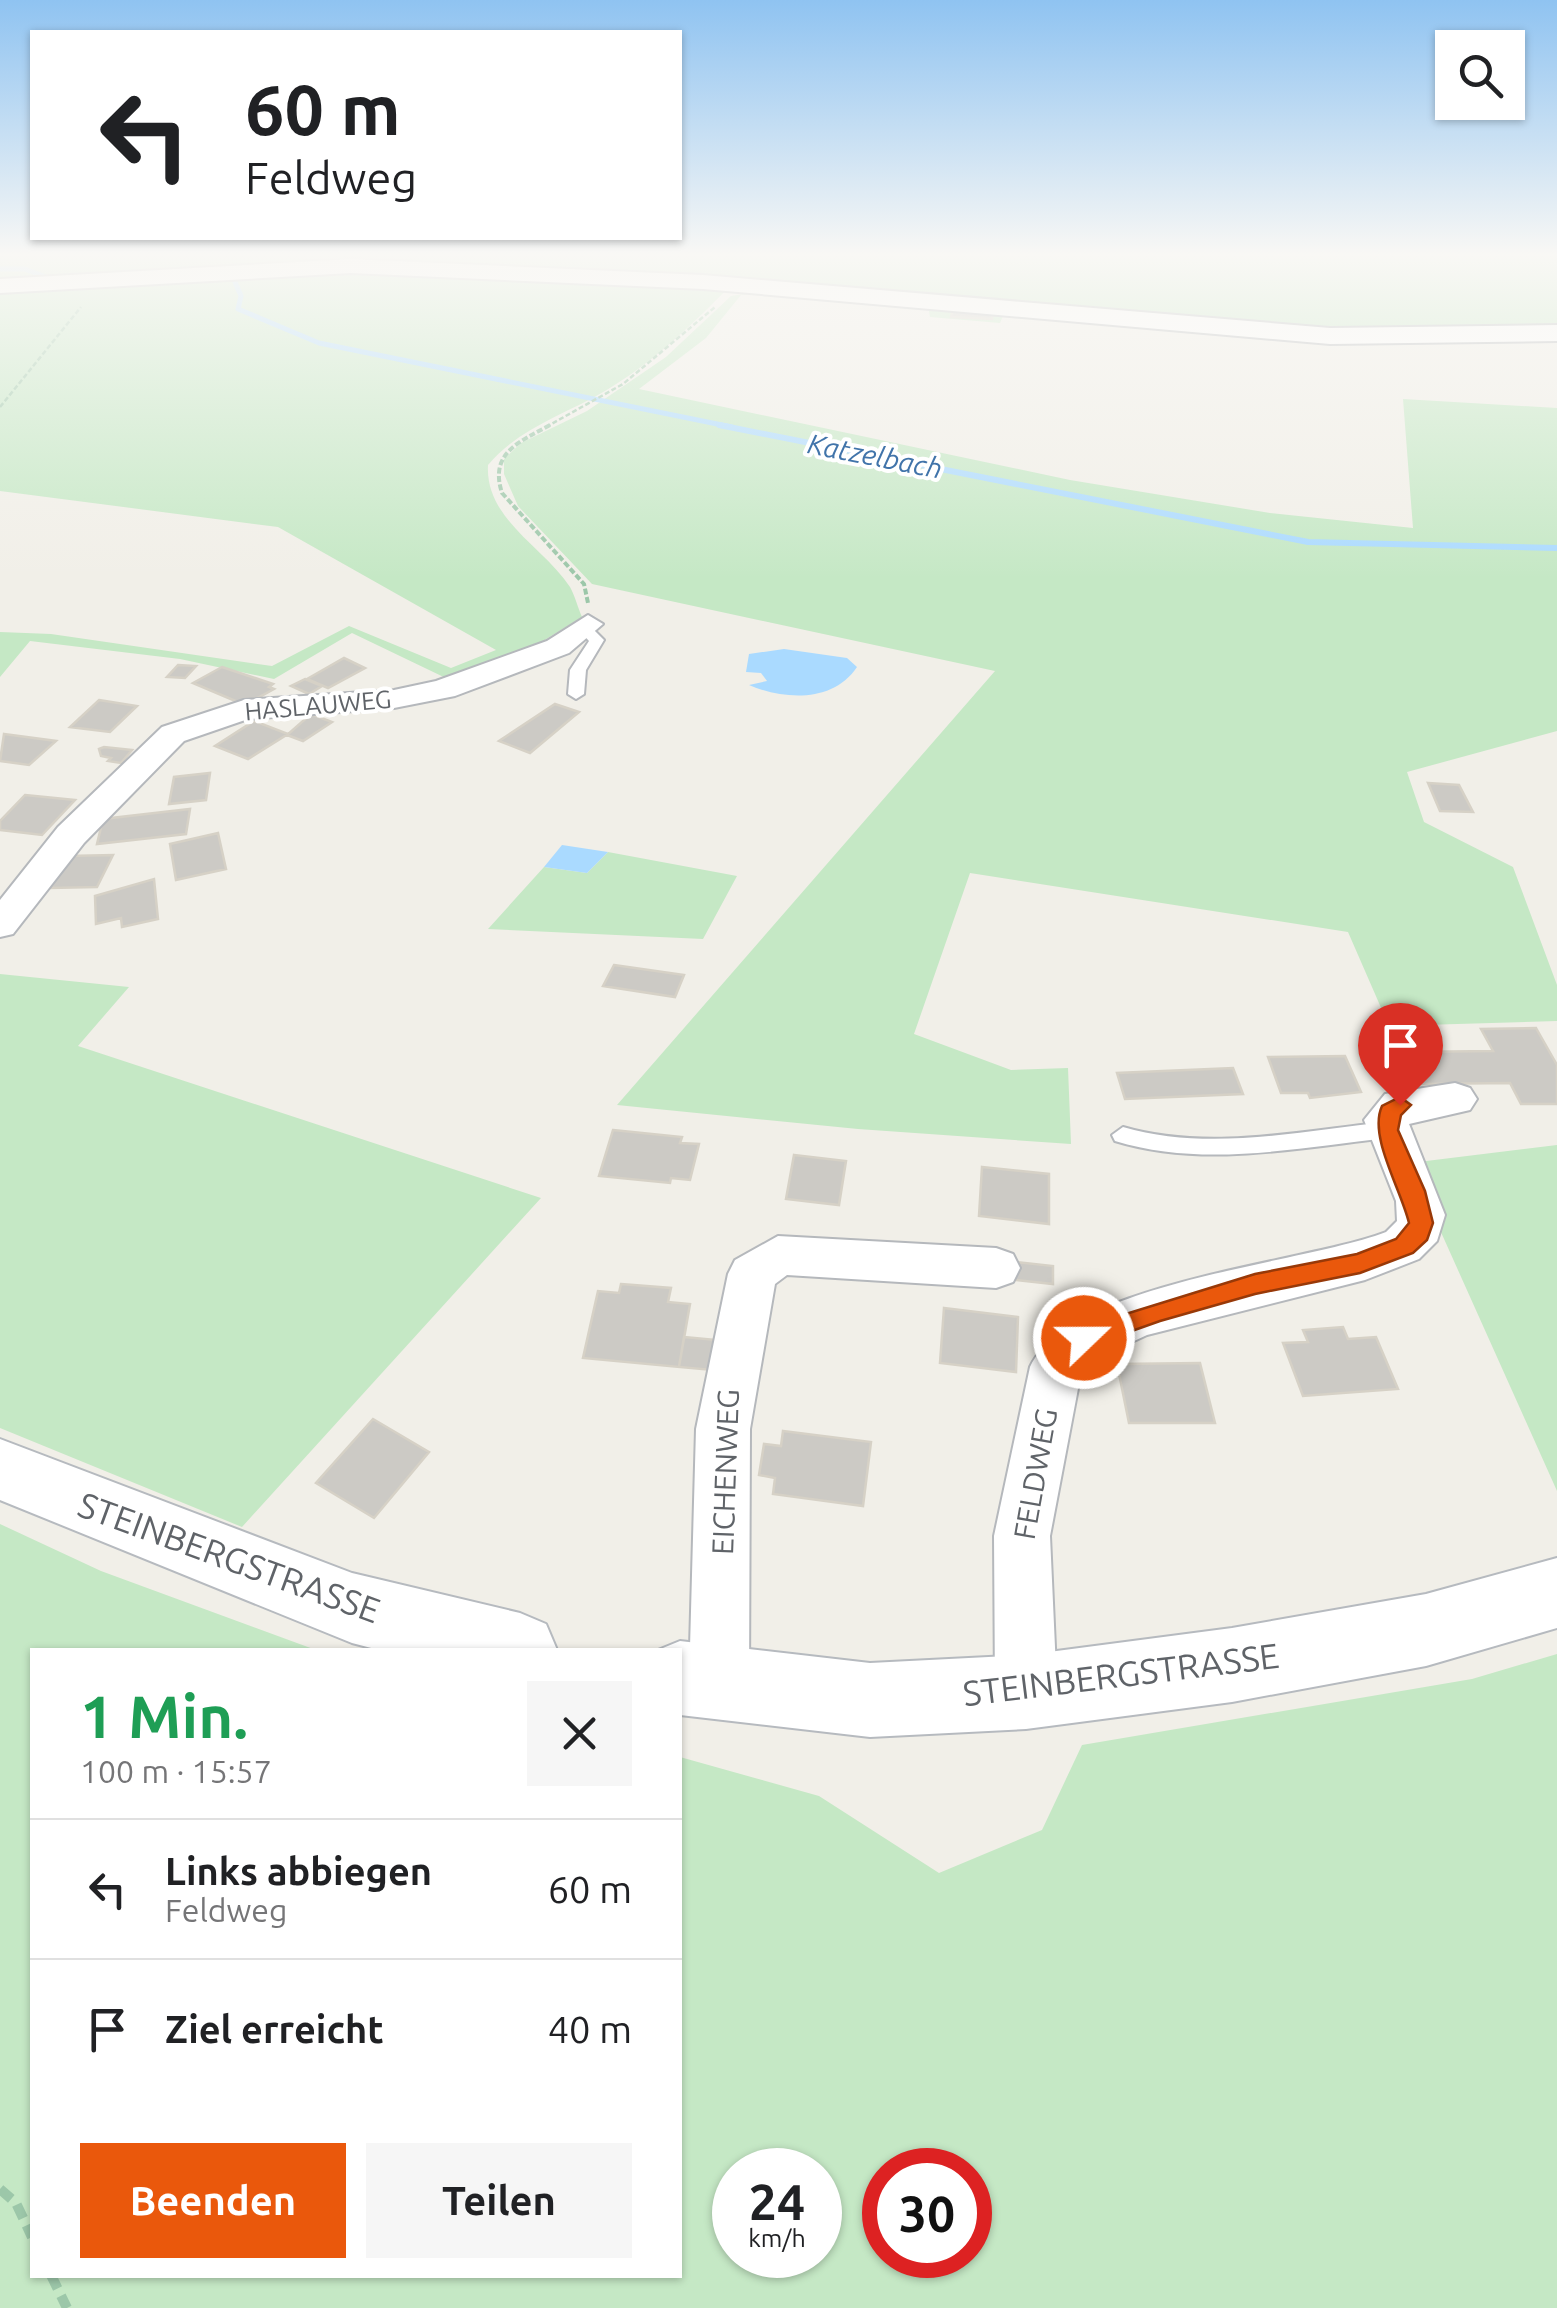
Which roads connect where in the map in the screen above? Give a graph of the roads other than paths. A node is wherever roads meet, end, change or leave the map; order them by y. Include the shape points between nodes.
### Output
1 (586, 627) joint
2 (576, 694) dead end
3 (0, 924) edge
4 (1455, 1099) dead end
5 (1387, 1130) junction
6 (1124, 1134) dead end
7 (996, 1268) dead end
8 (0, 1470) edge
9 (1557, 1593) edge
10 (512, 1648) edge
11 (699, 1681) edge
12 (1026, 1692) junction

1 - 2 lane via 597,640 578,670
1 - 3 street, HASLAUWEG via 530,659 444,689 394,700 244,710 173,734 71,835
4 - 5 street via 1400,1105 1390,1111
5 - 6 lane via 1185,1148
5 - 12 street, FELDWEG via 1421,1223 1404,1246 1360,1264 1255,1284 1111,1325 1068,1349 1056,1366 1022,1536
7 - 11 street, EICHENWEG via 778,1255 752,1274 723,1428
8 - 10 street, STEINBERGSTRASSE via 352,1608
9 - 12 street, STEINBERGSTRASSE via 1426,1630
11 - 12 street, STEINBERGSTRASSE via 870,1700

